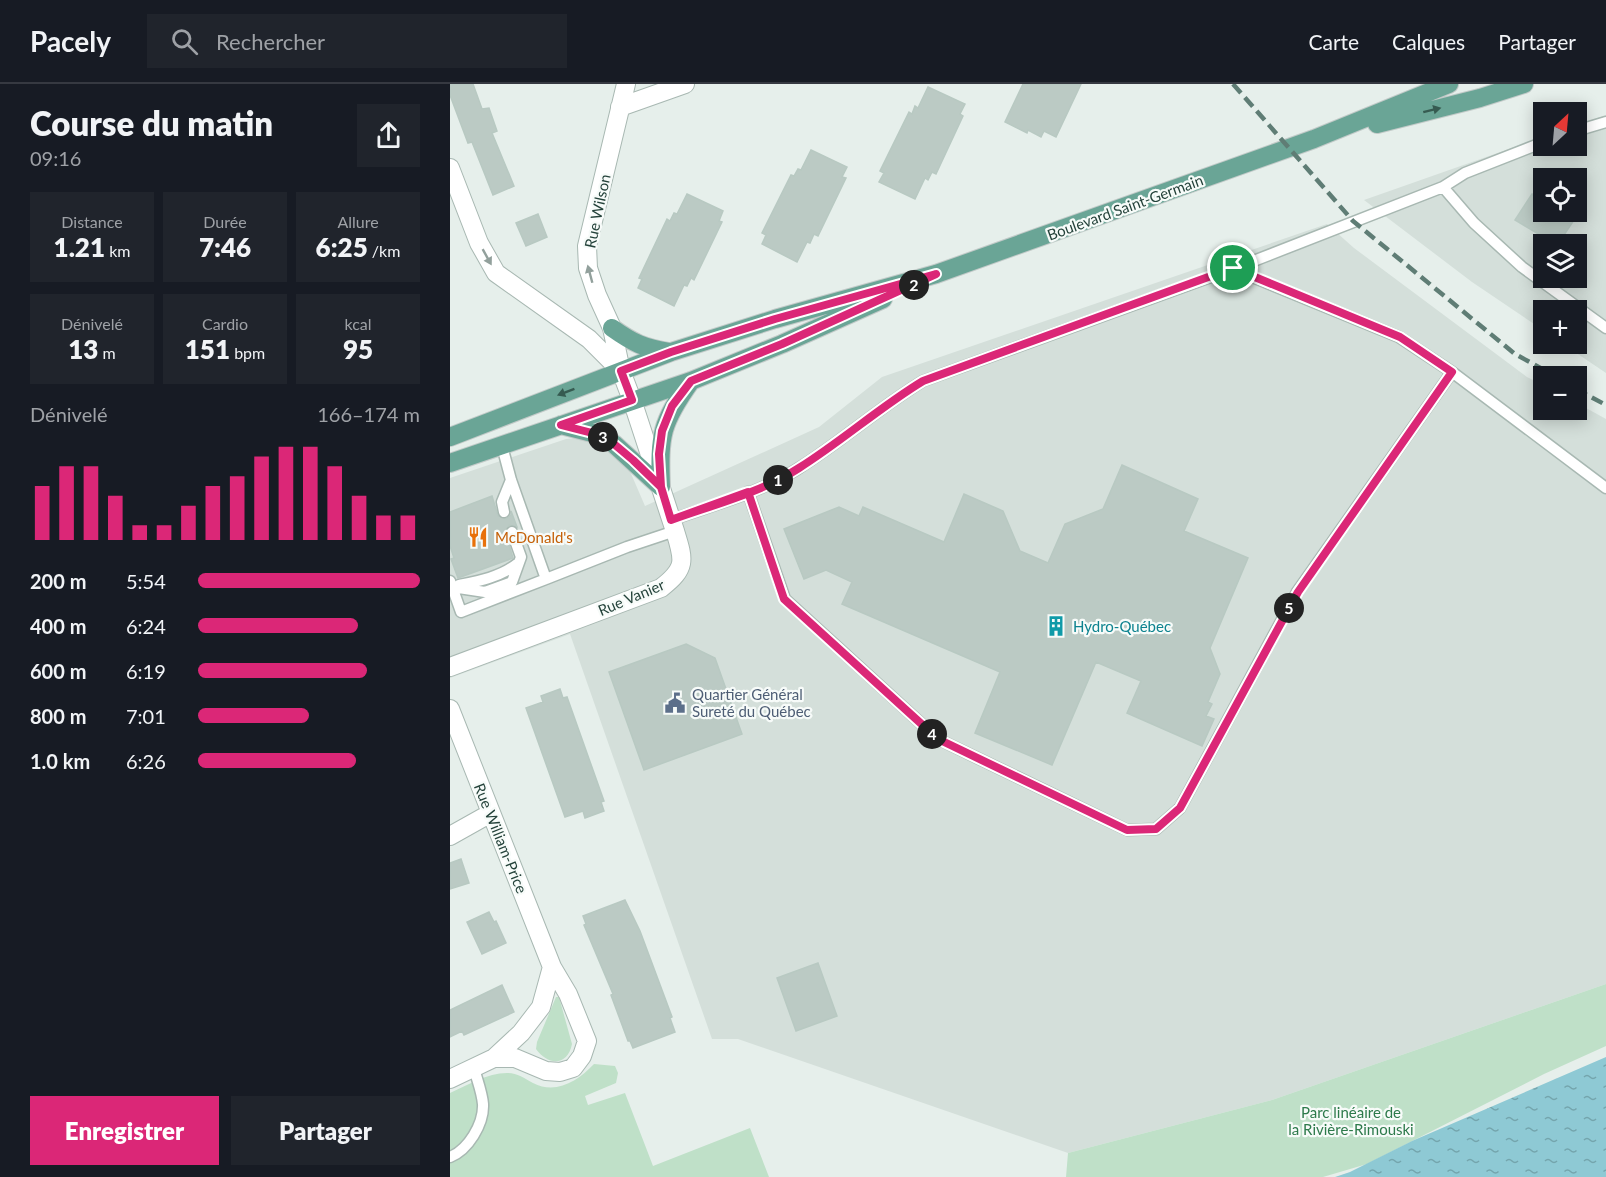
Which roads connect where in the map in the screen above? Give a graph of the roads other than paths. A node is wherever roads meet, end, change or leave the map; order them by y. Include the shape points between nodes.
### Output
1 (626, 84) edge
2 (685, 84) edge
3 (1449, 84) edge
4 (1524, 84) edge
5 (620, 107) junction
6 (1606, 122) edge
7 (1587, 128) edge
8 (1314, 139) junction
9 (1533, 146) edge
10 (450, 168) edge
11 (1443, 187) junction
12 (457, 204) edge
13 (1233, 268) junction
14 (936, 274) junction
15 (612, 328) junction
16 (1606, 328) edge
17 (671, 352) junction
18 (621, 371) junction
19 (1452, 372) junction
20 (691, 381) junction
21 (632, 400) junction
22 (561, 425) junction
23 (450, 437) edge
24 (502, 446) junction
25 (450, 463) edge
26 (511, 480) junction
27 (661, 487) junction
28 (1606, 488) edge
29 (748, 492) junction
30 (504, 512) dead end
31 (673, 525) junction
32 (512, 532) dead end
33 (546, 579) junction
34 (451, 584) edge
35 (450, 667) edge
36 (450, 709) edge
37 (491, 813) junction
38 (450, 836) edge
39 (552, 967) junction
40 (494, 1058) junction
41 (474, 1068) junction
42 (450, 1079) edge
43 (450, 1157) edge

1 - 5 street, Rue Wilson
2 - 5 street
3 - 8 main road, Boulevard Saint-Germain
8 -> 4 main road, Boulevard Saint-Germain
15 -> 5 street, Rue Wilson via 588,268 587,246
6 - 7 lane
8 - 14 main road, Boulevard Saint-Germain
9 - 11 lane via 1465,173
10 - 12 street
11 - 13 lane
11 - 16 lane via 1474,223 1522,267
12 -> 18 street via 496,273 589,339
13 - 19 lane via 1400,337
13 - 29 lane via 923,381 889,401 799,468
14 - 17 main road, Boulevard Saint-Germain
14 - 20 main road, Boulevard Saint-Germain
15 - 17 main road via 645,348
15 - 18 street, Rue Wilson
17 - 18 main road, Boulevard Saint-Germain
18 - 21 street, Rue Vanier
18 -> 23 main road, Boulevard Saint-Germain
19 - 28 lane
19 - 29 lane via 1298,592 1180,808 1156,829 1127,830 938,739 784,599
20 - 21 main road, Boulevard Saint-Germain
20 - 27 main road via 672,406 662,431
21 - 22 main road, Boulevard Saint-Germain
21 - 27 street, Rue Vanier
22 - 24 main road, Boulevard Saint-Germain
22 - 27 main road via 600,435
24 - 25 main road, Boulevard Saint-Germain
24 - 26 lane
26 - 30 lane via 502,502
26 - 33 lane
27 - 31 street, Rue Vanier
29 - 31 lane
31 - 33 lane
31 - 35 street, Rue Vanier via 681,564 676,576 661,588
32 - 34 lane via 521,556 512,582 485,592
33 - 34 lane via 461,612
36 - 37 street, Rue William-Price
37 - 38 street
37 - 39 street, Rue William-Price
39 - 40 street via 541,1008
39 - 40 street, Rue William-Price via 568,994 586,1041 582,1056 573,1068 560,1072 546,1071 514,1058
40 - 41 street
41 - 42 street
41 - 43 lane via 483,1106 475,1135 458,1154

